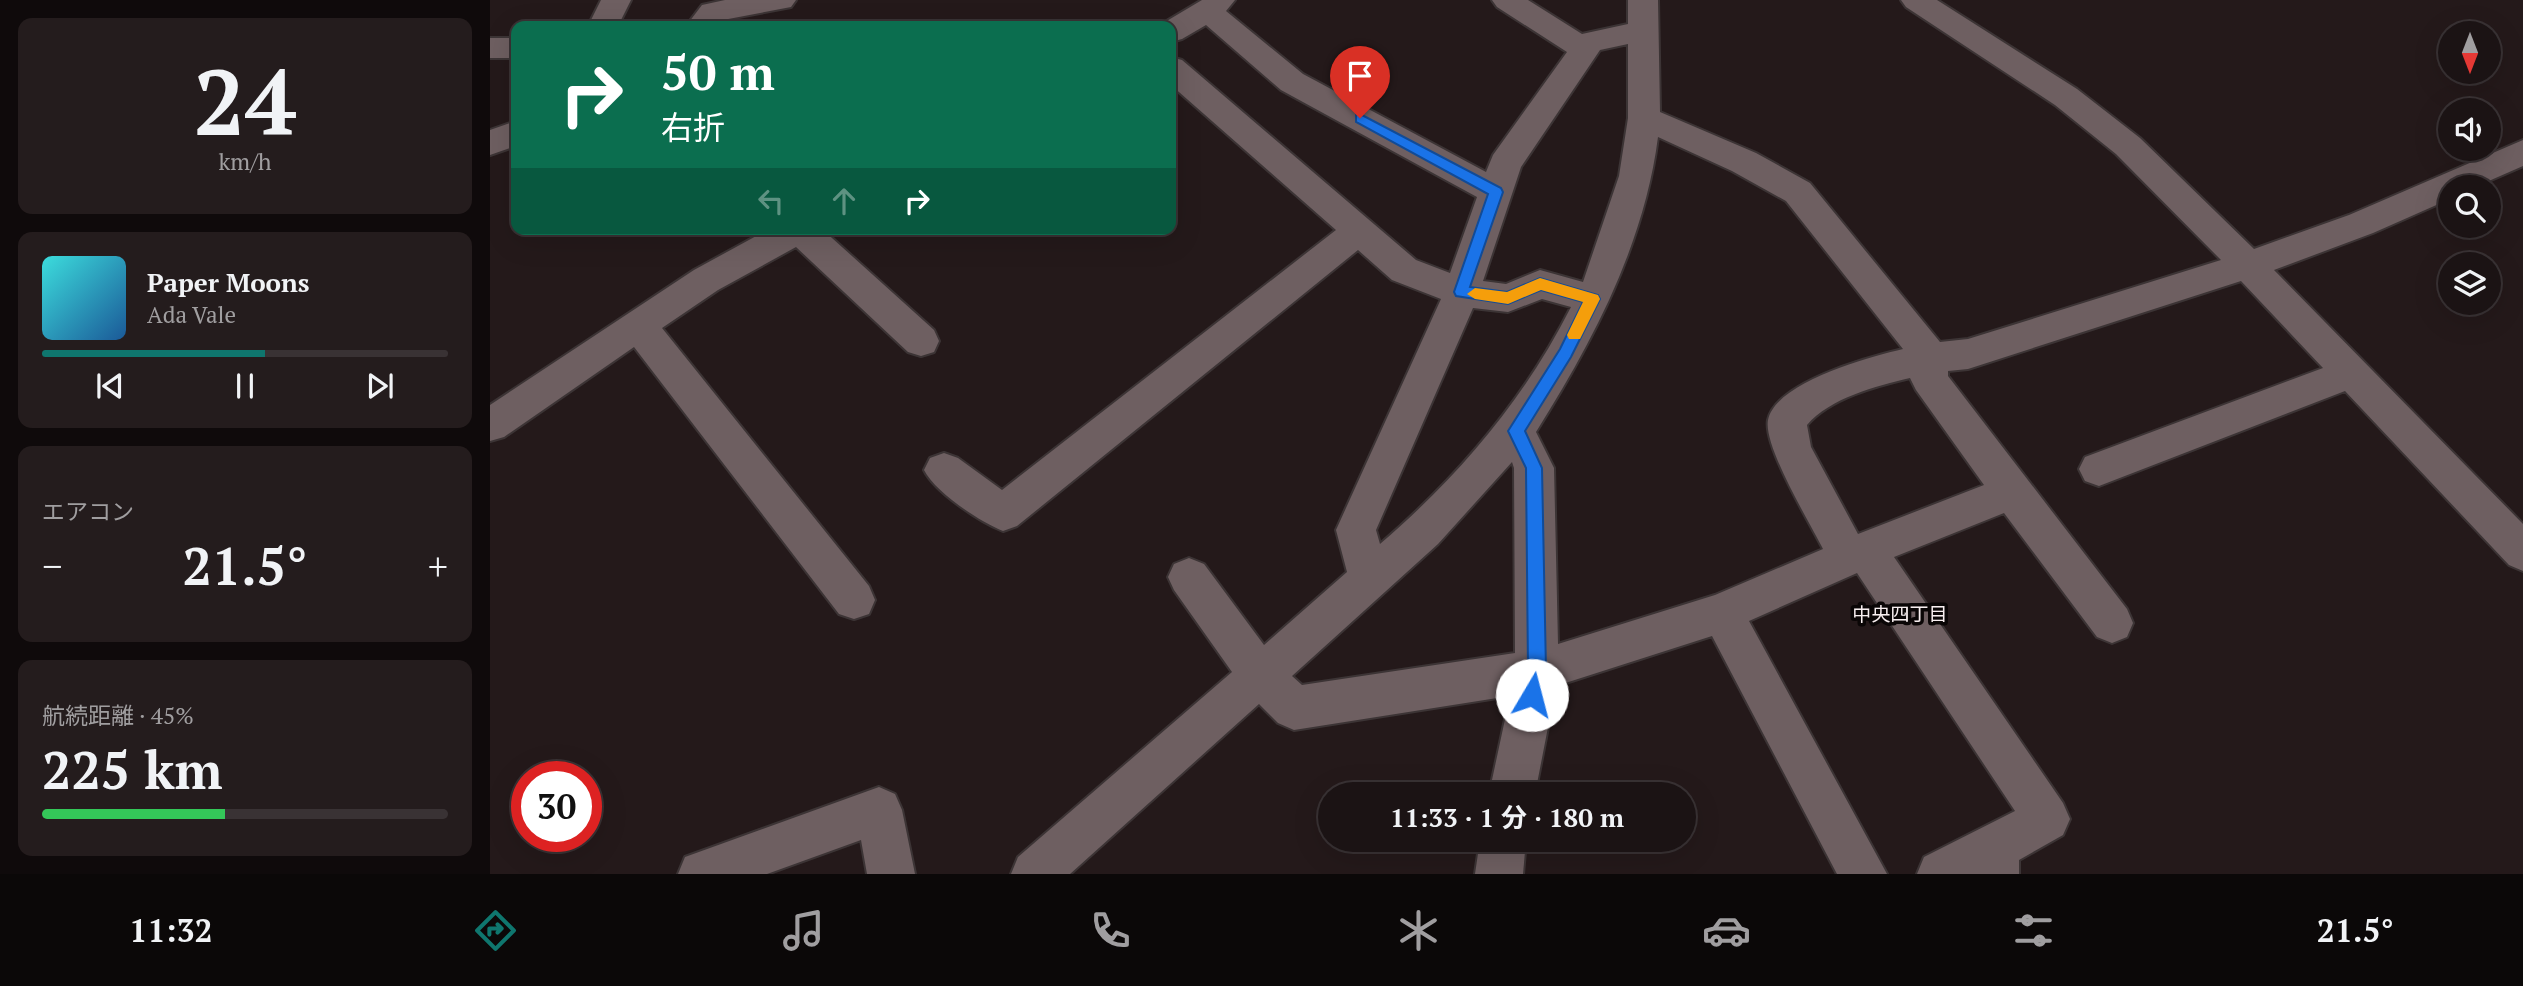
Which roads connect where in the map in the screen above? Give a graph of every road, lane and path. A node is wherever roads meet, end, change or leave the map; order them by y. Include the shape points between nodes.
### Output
1 (616, 0) edge
2 (780, 0) edge
3 (1507, 0) edge
4 (1916, 0) edge
5 (1214, 5) edge
6 (1643, 16) edge
7 (606, 21) edge
8 (705, 21) edge
9 (1176, 29) edge
10 (490, 48) edge
11 (511, 48) edge
12 (1585, 50) junction
13 (1176, 72) edge
14 (1643, 118) junction
15 (511, 135) edge
16 (490, 143) edge
17 (2523, 152) edge
18 (1496, 192) junction
19 (1359, 231) junction
20 (788, 235) edge
21 (806, 235) edge
22 (2248, 265) junction
23 (1461, 292) junction
24 (1592, 299) junction
25 (638, 325) junction
26 (921, 341) dead end
27 (1931, 358) junction
28 (2352, 373) junction
29 (490, 425) edge
30 (1516, 431) junction
31 (2099, 469) dead end
32 (944, 470) dead end
33 (2012, 492) junction
34 (2523, 552) edge
35 (1857, 554) junction
36 (1189, 577) dead end
37 (1370, 579) junction
38 (854, 600) dead end
39 (1722, 613) junction
40 (2112, 624) dead end
41 (1537, 671) junction
42 (1260, 675) junction
43 (1514, 782) edge
44 (1502, 852) edge
45 (1995, 860) edge
46 (702, 874) edge
47 (891, 874) edge
48 (1035, 874) edge
49 (1499, 874) edge
50 (1863, 874) edge
51 (1941, 874) edge

1 - 7 street
2 - 8 street via 713,12
3 - 12 street
4 - 22 street via 2046,83 2108,129
5 - 9 street
5 - 18 street via 1292,82
6 - 12 street via 1590,42
6 - 14 street
10 - 11 street
12 - 18 street via 1506,164
13 - 19 street
14 - 24 street via 1636,176
14 - 27 street via 1744,162 1798,192
15 - 16 street
17 - 22 street via 2361,223
18 - 23 street
19 - 23 street via 1404,270
19 - 32 street via 1003,513
20 - 25 street via 706,280
21 - 26 street
22 - 27 street via 1968,354
22 - 28 street
23 - 24 street via 1508,298 1540,284
23 - 37 street via 1356,530
24 - 30 street via 1566,353
25 - 29 street
25 - 38 street
27 - 33 street via 1929,379
27 - 35 street via 1878,370 1805,400 1787,421 1792,449
28 - 31 street
28 - 34 street
30 - 37 street via 1424,531
30 - 41 street via 1534,468
33 - 35 street
33 - 40 street
35 - 39 street
35 - 45 street via 2047,819
36 - 42 street
37 - 42 street
39 - 41 street
39 - 50 street
41 - 42 street via 1294,708
41 - 43 street
42 - 48 street
44 - 49 street
45 - 51 street
46 - 47 street via 879,810

